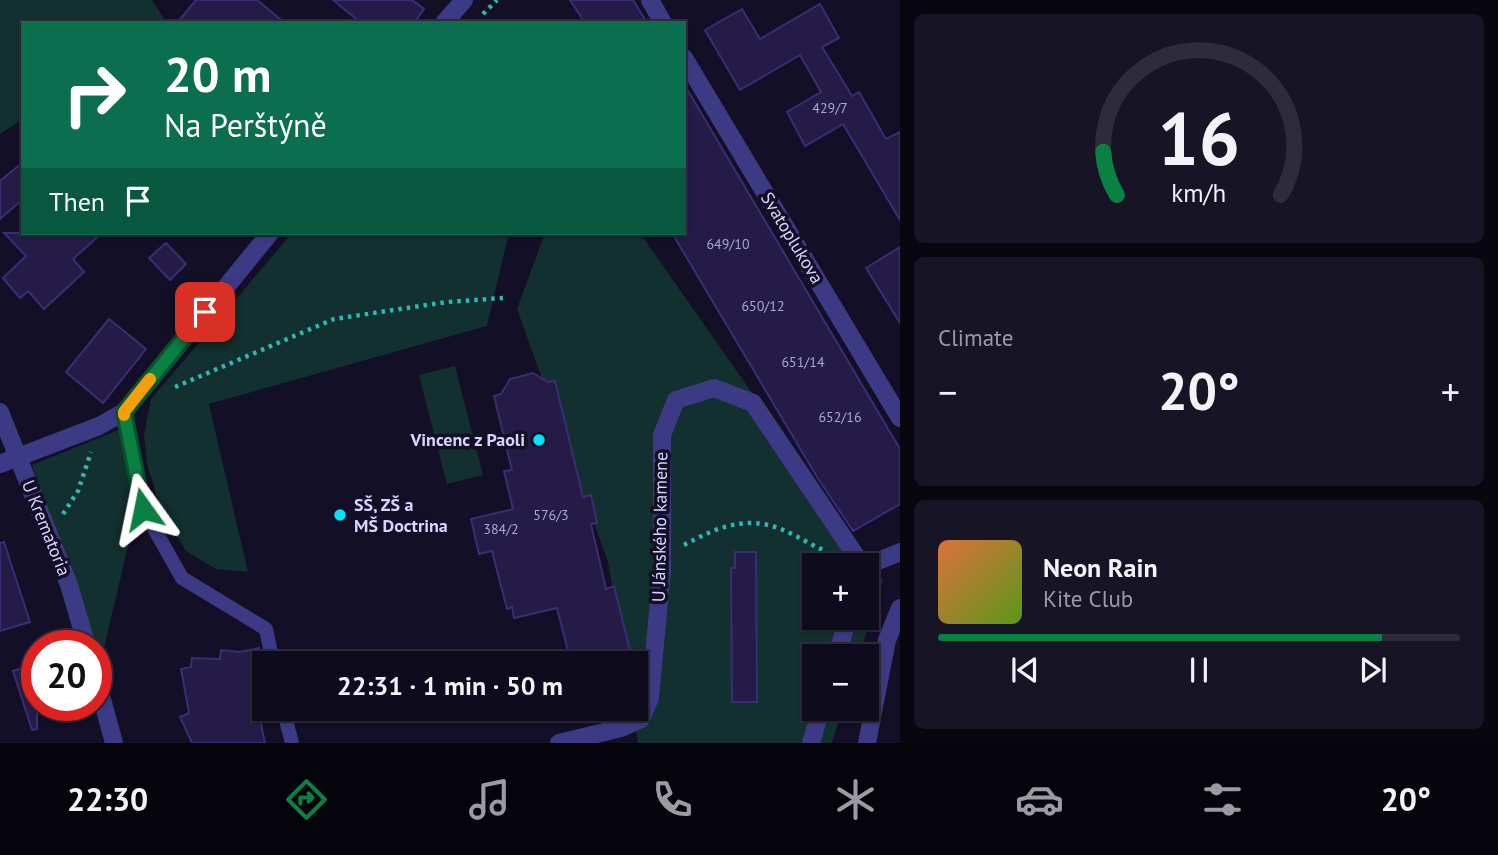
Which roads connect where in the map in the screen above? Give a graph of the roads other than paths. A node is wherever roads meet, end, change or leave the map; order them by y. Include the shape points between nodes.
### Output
1 (464, 0) edge
2 (650, 0) edge
3 (446, 21) edge
4 (662, 21) edge
5 (686, 61) edge
6 (268, 235) edge
7 (0, 412) edge
8 (124, 412) junction
9 (900, 418) edge
10 (8, 461) edge
11 (900, 552) edge
12 (855, 553) edge
13 (879, 560) edge
14 (900, 608) edge
15 (82, 630) edge
16 (271, 651) edge
17 (108, 721) edge
18 (286, 721) edge
19 (817, 721) edge
20 (114, 743) edge
21 (292, 743) edge
22 (559, 743) edge
23 (811, 743) edge
24 (867, 743) edge

1 - 3 street
2 - 4 street
5 - 9 street, Svatoplukova
6 - 8 street
7 - 10 street, U Krematoria
8 - 10 street
8 - 16 lane via 143,509 182,578 266,629
10 - 15 street, U Krematoria via 48,534
11 - 13 street, U Jánského kamene
12 - 22 street, U Jánského kamene via 753,403 714,388 676,400 662,435 662,569 650,698 641,719
14 - 24 street via 887,640
17 - 20 street
18 - 21 lane
19 - 23 street

